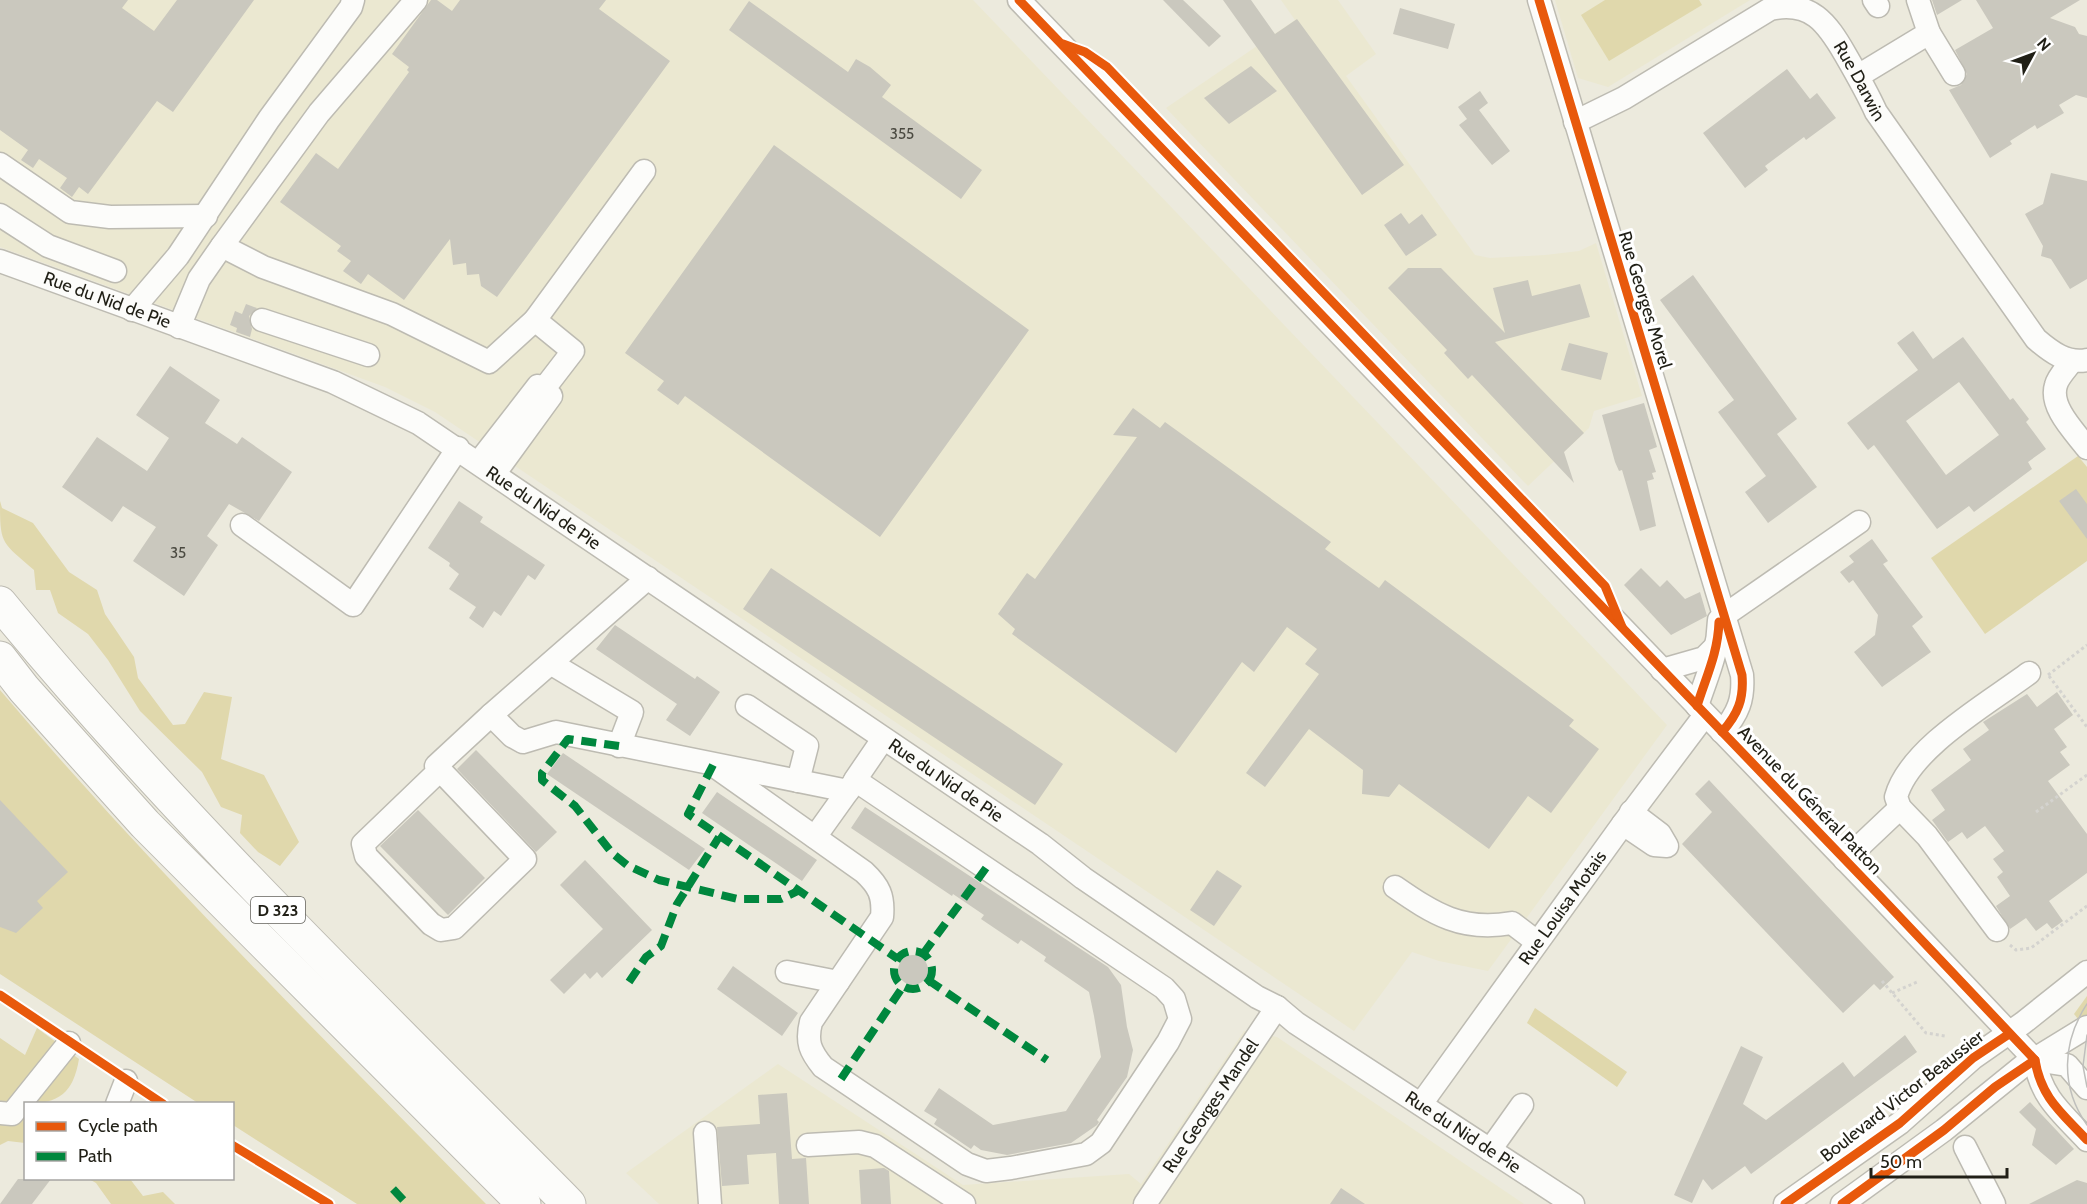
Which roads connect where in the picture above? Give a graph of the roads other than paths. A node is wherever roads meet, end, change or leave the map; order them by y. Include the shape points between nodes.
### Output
1 (352, 0) edge
2 (416, 0) edge
3 (1019, 0) edge
4 (1539, 0) edge
5 (1918, 0) edge
6 (1792, 3) edge
7 (1929, 33) junction
8 (1954, 74) dead end
9 (1858, 76) junction
10 (1575, 122) junction
11 (0, 164) edge
12 (644, 171) dead end
13 (0, 215) edge
14 (206, 216) junction
15 (222, 246) junction
16 (0, 261) edge
17 (116, 271) dead end
18 (132, 310) junction
19 (262, 320) dead end
20 (535, 320) junction
21 (179, 327) junction
22 (368, 355) dead end
23 (2079, 361) edge
24 (458, 448) junction
25 (2087, 448) edge
26 (487, 468) junction
27 (1859, 522) dead end
28 (242, 525) dead end
29 (648, 578) junction
30 (0, 603) edge
31 (1721, 614) junction
32 (1719, 643) junction
33 (0, 658) edge
34 (552, 664) junction
35 (1712, 669) junction
36 (1662, 670) junction
37 (2028, 673) dead end
38 (1742, 675) junction
39 (747, 706) dead end
40 (1701, 710) junction
41 (491, 715) junction
42 (1722, 732) junction
43 (883, 739) junction
44 (619, 746) junction
45 (713, 765) junction
46 (440, 770) junction
47 (798, 781) junction
48 (852, 785) junction
49 (1900, 808) junction
50 (815, 837) junction
51 (1845, 860) junction
52 (1395, 887) dead end
53 (1997, 930) road end
54 (1537, 942) junction
55 (787, 972) dead end
56 (2087, 972) edge
57 (838, 981) junction
58 (303, 984) junction
59 (1277, 1007) junction
60 (2087, 1027) edge
61 (2009, 1034) junction
62 (69, 1043) dead end
63 (2035, 1060) junction
64 (126, 1081) dead end
65 (2087, 1088) edge
66 (118, 1102) edge
67 (1421, 1104) junction
68 (1522, 1105) dead end
69 (0, 1113) edge
70 (705, 1133) dead end
71 (2087, 1140) edge
72 (808, 1145) dead end
73 (1965, 1147) dead end
74 (1490, 1150) junction
75 (1537, 1182) junction
76 (498, 1204) edge
77 (524, 1204) edge
78 (569, 1204) edge
79 (710, 1204) edge
80 (963, 1204) edge
81 (1145, 1204) edge
82 (1560, 1204) edge
83 (1573, 1204) edge
84 (1785, 1204) edge
85 (1842, 1204) edge
86 (1994, 1204) edge

1 - 14 street via 351,7 269,119
2 - 15 street via 319,113
3 - 36 street, Avenue du Général Patton
4 - 10 street, Rue Georges Morel
5 - 7 street
6 - 9 street, Rue Darwin via 1815,13 1828,26
6 - 10 street, Rue Darwin via 1770,9 1624,98
7 - 8 street
7 - 9 street
9 - 23 street, Rue Darwin via 1876,112 1945,214 2036,339 2047,349
10 - 31 street, Rue Georges Morel
11 - 14 street via 70,212 110,217
12 - 20 street
13 - 17 street via 48,246
14 - 18 street
15 - 20 street via 263,267 392,314 489,362
15 - 21 street via 199,279
16 - 18 street, Rue du Nid de Pie
18 - 21 street, Rue du Nid de Pie
19 - 22 street
20 - 26 street via 573,351
21 - 24 street, Rue du Nid de Pie via 363,395
23 - 25 street via 2055,386 2055,396 2059,410
24 - 26 street, Rue du Nid de Pie
24 - 28 street via 353,605
26 - 29 street, Rue du Nid de Pie
27 - 31 street
29 - 34 street
29 - 43 street, Rue du Nid de Pie
30 - 78 highway, D 323 via 131,758 201,832
31 - 32 street, Rue Georges Morel
31 - 38 street, Rue Georges Morel
32 - 35 street, Rue Georges Morel
32 - 36 street via 1704,658
33 - 58 highway, D 323 via 145,824
34 - 41 street
34 - 44 street via 632,712
35 - 38 street via 1726,667
35 - 40 street, Rue Georges Morel
36 - 40 street, Avenue du Général Patton
37 - 49 street via 1924,753 1898,791
38 - 42 street, Rue Georges Morel via 1740,708
39 - 47 street via 807,746
40 - 42 street, Avenue du Général Patton
40 - 54 street, Rue Louisa Motais
41 - 44 street via 523,742 556,732
41 - 46 street via 436,766
42 - 51 street, Avenue du Général Patton
43 - 48 street
43 - 59 street, Rue du Nid de Pie via 1040,844 1251,974 1266,986
44 - 45 street
45 - 47 street
45 - 50 street
46 - 46 street via 525,859 454,928 441,930 366,856 363,844
47 - 48 street
48 - 50 street
48 - 57 street via 1164,988 1174,999 1180,1019 1101,1143 1086,1154 986,1171 967,1164 823,1067 810,1051 807,1038 812,1022
49 - 51 street
49 - 53 street via 1927,836
50 - 57 street via 879,886 883,903 882,917
51 - 61 street, Avenue du Général Patton
52 - 54 street via 1427,910 1486,927 1512,922
54 - 67 street, Rue Louisa Motais
55 - 57 street
56 - 61 street, Boulevard Victor Beaussier
58 - 76 highway via 333,1028
58 - 77 highway, D 323
59 - 67 street, Rue du Nid de Pie
59 - 81 street, Rue Georges Mandel
60 - 63 street
61 - 63 street, Avenue du Général Patton
61 - 84 street, Boulevard Victor Beaussier via 1973,1058 1900,1123
62 - 69 street via 12,1114
63 - 65 street via 2067,1065
63 - 71 street via 2038,1081 2048,1099
63 - 85 street
64 - 66 street
67 - 74 street, Rue du Nid de Pie
68 - 74 street
70 - 79 street
72 - 80 street via 875,1146
73 - 86 street
74 - 75 street, Rue du Nid de Pie
75 - 82 street, Rue du Nid de Pie
75 - 83 street, Rue du Nid de Pie

